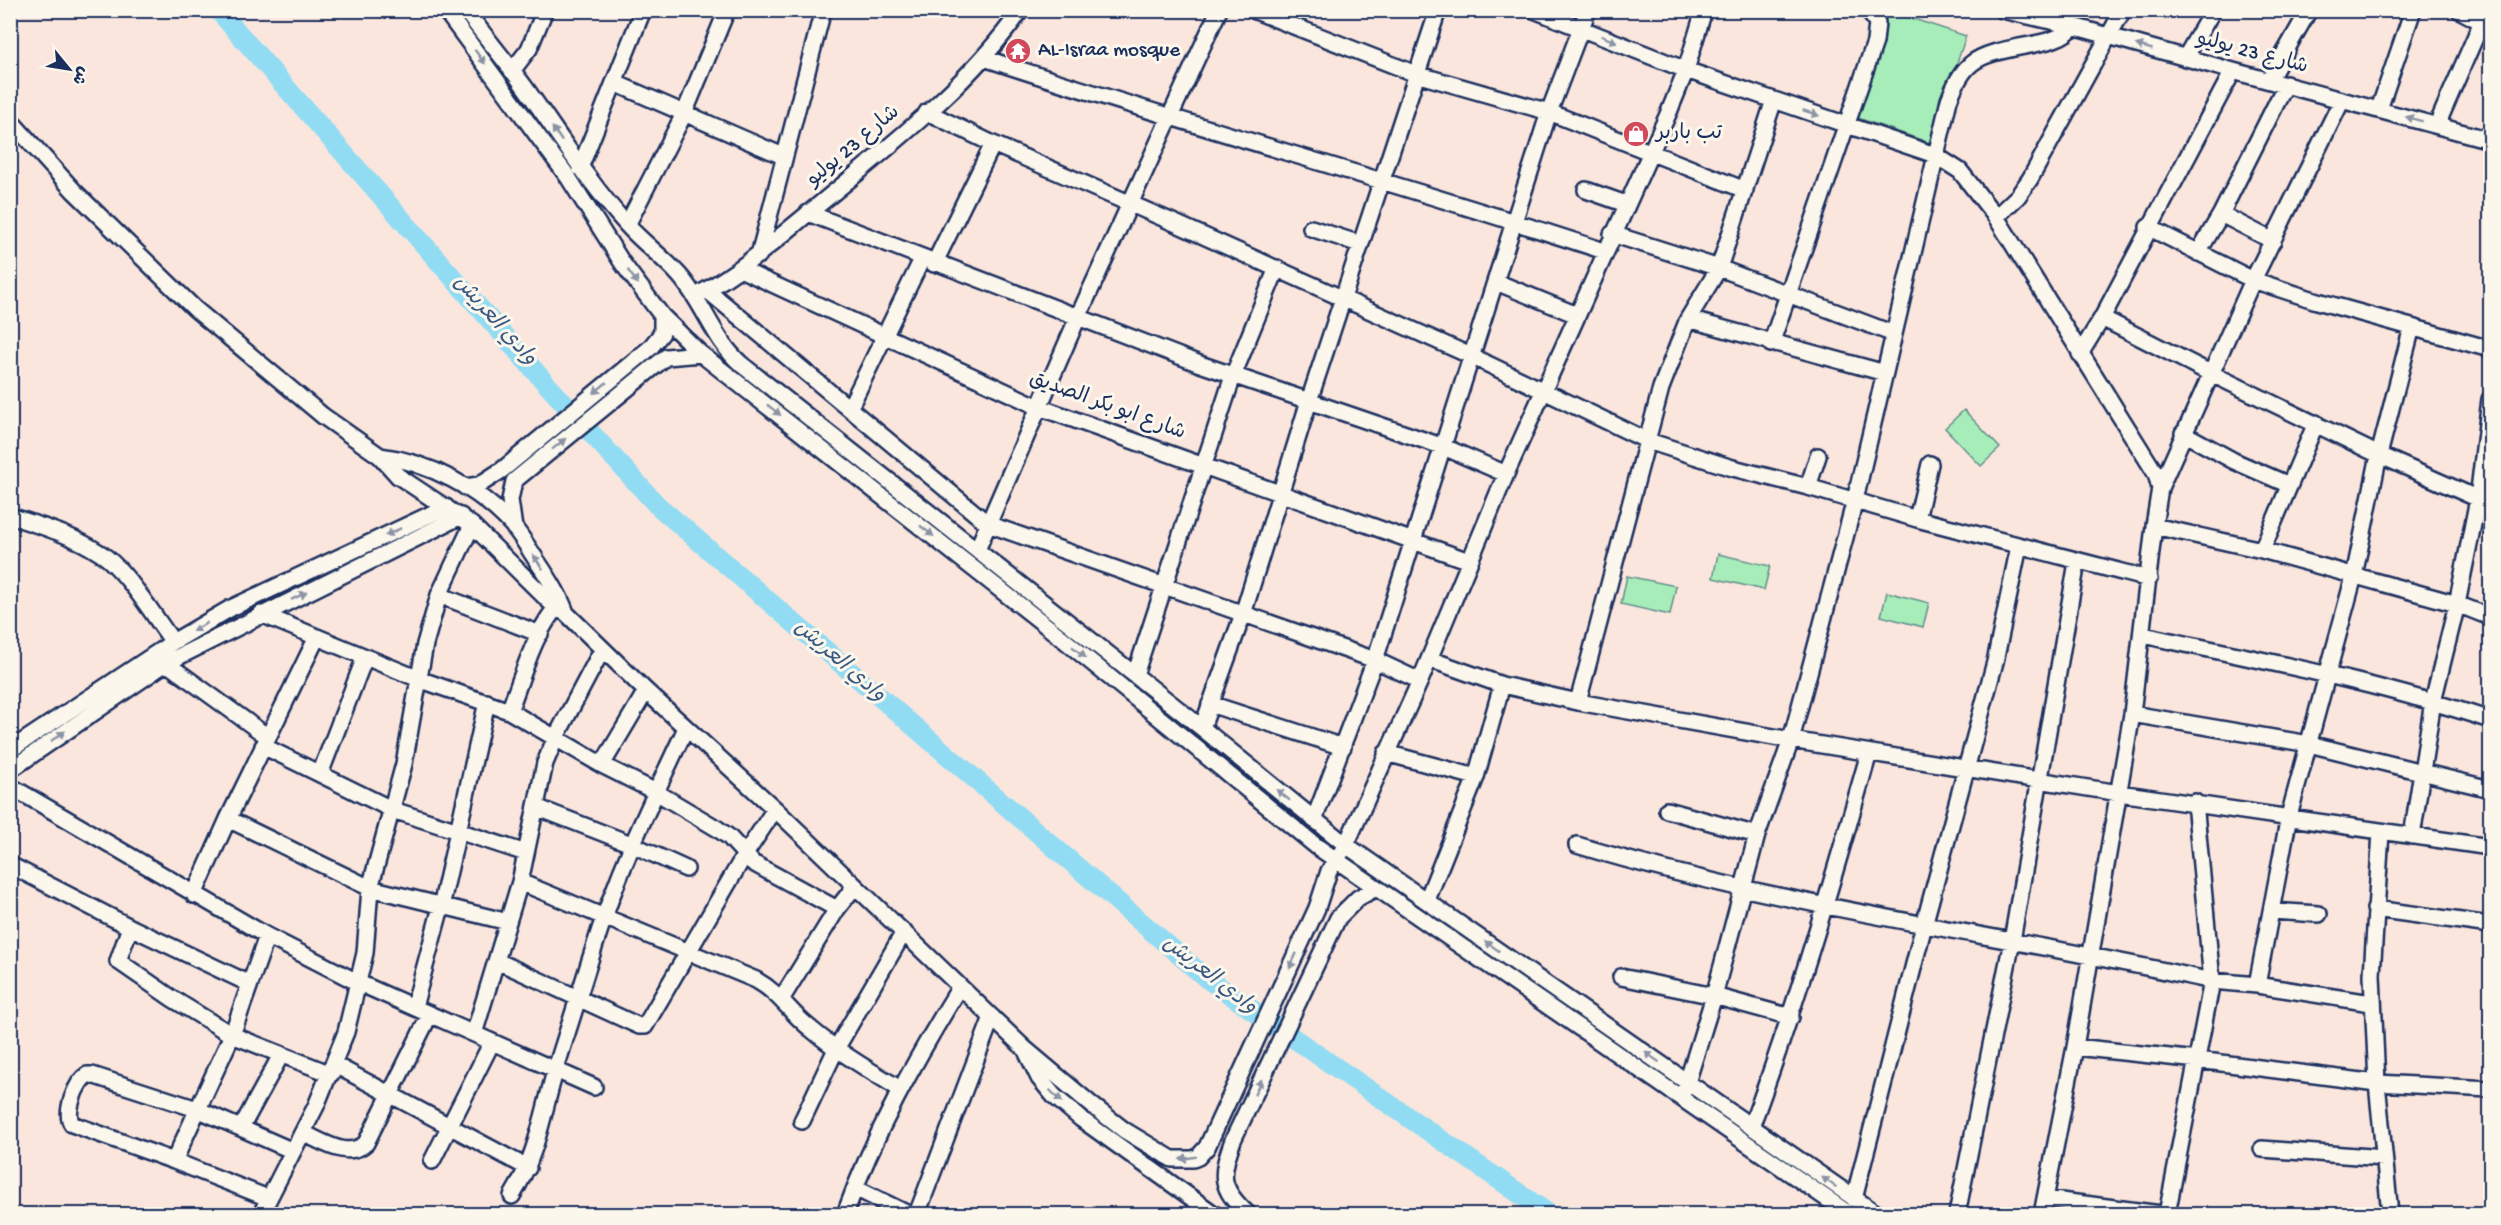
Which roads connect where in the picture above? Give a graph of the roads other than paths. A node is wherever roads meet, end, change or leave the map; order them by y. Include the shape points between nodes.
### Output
1 (445, 10) edge
2 (465, 10) edge
3 (545, 10) edge
4 (643, 10) edge
5 (727, 10) edge
6 (823, 10) edge
7 (1021, 10) edge
8 (1219, 10) edge
9 (1253, 10) edge
10 (1438, 10) edge
11 (1534, 10) edge
12 (1588, 10) edge
13 (1704, 10) edge
14 (1868, 10) edge
15 (2002, 10) edge
16 (2123, 10) edge
17 (2213, 10) edge
18 (2309, 10) edge
19 (2413, 10) edge
20 (2459, 10) edge
21 (2485, 16) edge
22 (2073, 26) junction
23 (1582, 28) junction
24 (2109, 36) junction
25 (984, 58) junction
26 (2185, 58) junction
27 (1686, 70) junction
28 (512, 71) junction
29 (2233, 71) junction
30 (1416, 74) junction
31 (2269, 80) junction
32 (615, 83) junction
33 (2286, 84) junction
34 (524, 86) junction
35 (508, 95) junction
36 (1774, 100) junction
37 (2342, 100) junction
38 (2379, 110) junction
39 (927, 112) junction
40 (1549, 112) junction
41 (684, 114) junction
42 (1171, 119) junction
43 (10, 120) edge
44 (1846, 125) junction
45 (2437, 125) junction
46 (2490, 140) edge
47 (993, 144) junction
48 (1650, 153) junction
49 (1935, 154) junction
50 (783, 156) junction
51 (580, 168) junction
52 (1382, 180) junction
53 (1586, 190) dead end
54 (1745, 190) junction
55 (1626, 204) junction
56 (1132, 205) junction
57 (808, 213) junction
58 (2221, 214) junction
59 (1996, 217) junction
60 (622, 220) junction
61 (1515, 221) junction
62 (2148, 227) junction
63 (1311, 228) dead end
64 (600, 229) junction
65 (1612, 234) junction
66 (2272, 241) junction
67 (1360, 244) junction
68 (1604, 251) junction
69 (2198, 253) junction
70 (759, 255) junction
71 (928, 261) junction
72 (1277, 268) junction
73 (1719, 268) junction
74 (740, 269) junction
75 (2253, 280) junction
76 (1496, 282) junction
77 (702, 293) junction
78 (1788, 294) junction
79 (1342, 299) junction
80 (1577, 315) junction
81 (662, 316) junction
82 (1078, 317) junction
83 (2102, 318) junction
84 (1688, 320) junction
85 (2412, 327) junction
86 (1894, 334) junction
87 (884, 337) junction
88 (1771, 344) junction
89 (2490, 349) edge
90 (701, 354) junction
91 (2080, 354) junction
92 (1471, 356) junction
93 (1885, 374) junction
94 (2210, 374) junction
95 (1233, 376) junction
96 (1542, 390) junction
97 (2490, 399) edge
98 (1309, 401) junction
99 (850, 407) junction
100 (1039, 407) junction
101 (2316, 423) junction
102 (2183, 433) junction
103 (1648, 441) junction
104 (1444, 447) junction
105 (2379, 455) junction
106 (380, 456) junction
107 (1818, 456) dead end
108 (1930, 464) dead end
109 (1203, 465) junction
110 (1506, 474) junction
111 (2289, 485) junction
112 (465, 487) junction
113 (1808, 487) junction
114 (2160, 488) junction
115 (1280, 494) junction
116 (1855, 500) junction
117 (2484, 501) edge
118 (446, 507) junction
119 (10, 516) edge
120 (1917, 519) junction
121 (467, 521) junction
122 (988, 524) junction
123 (2154, 526) junction
124 (514, 528) junction
125 (1415, 540) junction
126 (2019, 546) junction
127 (977, 550) junction
128 (2262, 550) junction
129 (1469, 561) junction
130 (2077, 562) junction
131 (2354, 576) junction
132 (2149, 579) junction
133 (1164, 584) junction
134 (439, 595) junction
135 (2457, 604) junction
136 (231, 608) junction
137 (561, 608) junction
138 (261, 614) junction
139 (1243, 614) junction
140 (2490, 617) edge
141 (242, 624) junction
142 (540, 634) junction
143 (2143, 634) junction
144 (317, 637) junction
145 (173, 642) junction
146 (603, 650) junction
147 (365, 657) junction
148 (1429, 659) junction
149 (1375, 660) junction
150 (166, 663) junction
151 (1135, 675) junction
152 (2328, 675) junction
153 (419, 679) junction
154 (1420, 681) junction
155 (1502, 685) junction
156 (646, 691) junction
157 (2433, 701) junction
158 (486, 702) junction
159 (1578, 702) junction
160 (1210, 704) junction
161 (509, 711) junction
162 (2132, 714) junction
163 (2490, 720) edge
164 (686, 728) junction
165 (1202, 728) junction
166 (556, 737) junction
167 (1791, 740) junction
168 (266, 741) junction
169 (2309, 744) junction
170 (1342, 747) junction
171 (10, 750) edge
172 (1386, 753) junction
173 (1869, 753) junction
174 (602, 765) junction
175 (1967, 768) junction
176 (10, 770) edge
177 (2420, 772) junction
178 (320, 774) junction
179 (1476, 777) junction
180 (2038, 780) junction
181 (10, 786) edge
182 (2490, 789) edge
183 (656, 792) junction
184 (2119, 793) junction
185 (2195, 802) junction
186 (536, 807) junction
187 (775, 809) junction
188 (393, 810) junction
189 (1666, 810) dead end
190 (2289, 816) junction
191 (228, 819) junction
192 (1314, 820) junction
193 (456, 830) junction
194 (2381, 832) junction
195 (1757, 835) junction
196 (2412, 836) junction
197 (631, 844) junction
198 (1346, 845) junction
199 (1577, 845) dead end
200 (2490, 847) edge
201 (526, 853) junction
202 (744, 856) junction
203 (1335, 860) junction
204 (10, 865) edge
205 (686, 869) dead end
206 (520, 882) junction
207 (855, 886) junction
208 (370, 888) junction
209 (1376, 888) junction
210 (1741, 888) junction
211 (194, 895) junction
212 (1427, 900) junction
213 (1826, 905) junction
214 (441, 907) junction
215 (837, 909) junction
216 (2375, 909) junction
217 (2271, 911) junction
218 (2319, 914) dead end
219 (604, 917) junction
220 (508, 922) junction
221 (1924, 925) junction
222 (2490, 925) edge
223 (130, 927) junction
224 (904, 932) junction
225 (267, 936) junction
226 (2012, 941) junction
227 (688, 950) junction
228 (2090, 956) junction
229 (497, 961) junction
230 (1621, 977) dead end
231 (2212, 981) junction
232 (359, 982) junction
233 (250, 984) junction
234 (2258, 985) junction
235 (960, 987) junction
236 (1714, 996) junction
237 (579, 998) junction
238 (782, 998) junction
239 (2371, 1003) junction
240 (414, 1007) junction
241 (430, 1014) junction
242 (992, 1017) junction
243 (1791, 1017) junction
244 (474, 1034) junction
245 (232, 1035) junction
246 (492, 1042) junction
247 (2075, 1047) junction
248 (1024, 1048) junction
249 (836, 1049) junction
250 (281, 1055) junction
251 (2198, 1059) junction
252 (556, 1069) junction
253 (333, 1070) junction
254 (1688, 1082) junction
255 (2377, 1083) junction
256 (594, 1087) dead end
257 (900, 1089) junction
258 (2490, 1092) edge
259 (391, 1095) junction
260 (1681, 1099) junction
261 (197, 1109) junction
262 (802, 1120) dead end
263 (450, 1125) junction
264 (1751, 1126) junction
265 (241, 1128) junction
266 (303, 1132) junction
267 (2262, 1149) dead end
268 (293, 1151) junction
269 (2384, 1158) junction
270 (174, 1161) junction
271 (432, 1161) dead end
272 (528, 1168) junction
273 (855, 1188) junction
274 (512, 1196) dead end
275 (1854, 1199) junction
276 (2045, 1199) junction
277 (266, 1209) edge
278 (845, 1215) edge
279 (908, 1215) edge
280 (917, 1215) edge
281 (1214, 1215) edge
282 (1248, 1215) edge
283 (1849, 1215) edge
284 (1877, 1215) edge
285 (1957, 1215) edge
286 (2042, 1215) edge
287 (2161, 1215) edge
288 (2167, 1215) edge
289 (2390, 1215) edge

1 -> 35 street
2 - 28 street
3 - 28 street via 529,49
4 - 32 street
5 - 41 street
6 - 50 street
7 - 25 street, شارع 23 يوليو
8 - 42 street
9 - 30 street
10 - 30 street
11 - 23 street
12 - 23 street
13 - 27 street
14 - 44 street via 1877,23 1877,32
15 - 22 street, شارع 23 يوليو
16 - 24 street
17 - 26 street
18 - 31 street
19 - 38 street
20 - 21 street
21 - 45 street
22 - 24 street, شارع 23 يوليو
22 - 49 street via 2063,36 1986,54 1969,65 1949,100
23 -> 27 street
23 - 40 street
26 -> 24 street, شارع 23 يوليو
24 - 59 street via 2030,179
25 - 39 street, شارع 23 يوليو
25 - 42 street
26 - 29 street, شارع 23 يوليو
27 - 36 street
27 - 48 street
28 - 34 street
29 - 31 street, شارع 23 يوليو
29 - 62 street
30 - 40 street
30 - 52 street
31 - 33 street, شارع 23 يوليو
32 - 41 street
32 - 51 street
33 - 37 street, شارع 23 يوليو
33 - 58 street
34 - 35 street
51 -> 34 street
35 - 64 street via 568,177
36 -> 44 street
36 - 54 street
37 - 38 street, شارع 23 يوليو
37 - 66 street
45 -> 38 street, شارع 23 يوليو
39 - 47 street
39 - 57 street, شارع 23 يوليو
40 - 48 street
40 - 61 street
41 - 50 street
41 - 60 street
42 - 52 street
42 - 56 street
43 - 106 street via 74,191 195,309 307,403
44 - 49 street
44 - 78 street
45 - 46 street, شارع 23 يوليو
47 - 56 street
47 - 71 street
48 - 54 street
48 - 55 street
49 - 59 street via 1960,171
49 - 86 street
50 - 70 street
51 - 60 street
52 - 61 street
52 - 67 street
53 - 55 street
54 - 73 street
55 - 65 street
56 - 72 street
56 - 82 street
57 - 70 street, شارع 23 يوليو
57 - 71 street
58 - 66 street
58 - 69 street
59 - 91 street
60 - 64 street
60 - 77 street
61 - 68 street
61 - 76 street
62 - 69 street
62 - 83 street
63 - 67 street
64 -> 81 street
65 - 68 street
65 - 73 street
66 - 75 street
67 - 79 street
68 - 80 street
69 - 75 street
70 - 74 street, شارع 23 يوليو
71 - 82 street
71 - 87 street
72 - 79 street
72 - 95 street
73 - 78 street
73 - 84 street
74 - 77 street, شارع 23 يوليو
74 - 87 street, شارع ابو بكر الصديق
75 - 85 street
75 - 94 street
76 - 80 street
76 - 92 street
77 - 99 street
77 - 127 street via 727,351
78 - 86 street
78 - 88 street
79 - 92 street
79 - 98 street
80 - 96 street
81 - 90 street
81 -> 112 street via 662,333 646,351 502,470 480,485
82 - 95 street
82 - 100 street
83 - 91 street
83 - 94 street
84 - 88 street
84 - 103 street via 1661,388
85 - 89 street
85 - 105 street
86 - 93 street
87 - 99 street
87 - 100 street, شارع ابو بكر الصديق
88 - 93 street
124 -> 90 street via 510,495 514,481 666,357
90 -> 203 street via 1063,639
91 - 114 street via 2148,460
92 - 96 street
92 - 104 street
93 - 116 street
94 - 101 street
94 - 102 street
95 - 98 street
95 - 109 street
96 - 103 street
96 - 110 street
97 - 117 street
98 - 104 street
98 - 115 street
99 - 122 street
100 - 109 street, شارع ابو بكر الصديق
100 - 122 street
101 - 105 street
101 - 111 street
102 - 111 street
102 - 114 street
103 - 113 street
103 - 159 street
104 - 110 street
104 - 125 street
105 - 117 street
105 - 131 street
106 - 112 street via 414,463
106 - 118 street via 398,476
107 - 113 street
108 - 120 street
109 - 115 street, شارع ابو بكر الصديق
109 - 133 street
110 - 129 street
111 - 128 street
112 - 124 street
113 - 116 street
114 - 123 street
115 - 125 street, شارع ابو بكر الصديق
115 - 139 street
116 - 120 street
116 - 167 street
117 - 135 street
118 - 121 street
118 -> 136 street
119 - 145 street via 63,534 101,553
120 - 126 street
121 - 134 street
121 - 137 street
138 -> 121 street
122 - 127 street
122 - 133 street
123 - 128 street
123 - 132 street
137 -> 124 street via 546,574
125 - 129 street, شارع ابو بكر الصديق
125 - 149 street
126 - 130 street
126 - 175 street via 1995,662
127 - 151 street
128 - 131 street
129 - 148 street
130 - 132 street
130 - 180 street
131 - 135 street
131 - 152 street
132 - 143 street
133 - 139 street
133 - 151 street
134 - 142 street
134 - 153 street
135 - 140 street
135 - 157 street
136 - 141 street
136 -> 145 street
137 - 142 street
137 - 146 street
138 - 141 street
138 - 144 street
139 - 149 street
139 - 160 street
141 - 150 street
142 - 161 street
143 - 152 street
143 - 162 street
144 - 147 street
144 - 168 street
145 - 171 street
146 - 156 street
146 - 166 street
147 - 153 street
147 - 178 street
148 - 154 street
148 - 155 street
149 - 154 street
149 - 170 street
150 - 168 street
176 -> 150 street
151 - 165 street
152 - 157 street
152 - 169 street
153 - 158 street
153 - 188 street
154 - 172 street
155 - 159 street
155 - 179 street
156 - 164 street
156 - 174 street
157 - 163 street
157 - 177 street
158 - 161 street
158 - 193 street
159 - 167 street
160 - 165 street
160 - 170 street
161 - 166 street
162 - 169 street
162 - 184 street
164 - 183 street
164 - 187 street
192 -> 165 street
166 - 174 street
166 - 186 street via 545,763
167 - 173 street
167 - 195 street
168 - 178 street
168 - 191 street
169 - 177 street
169 - 190 street
170 - 192 street
172 - 179 street
172 - 198 street
173 - 175 street
173 - 213 street
174 - 183 street
175 - 180 street
175 - 221 street
177 - 182 street
177 - 196 street
178 - 188 street
179 - 212 street
180 - 184 street
180 - 226 street
181 - 211 street
183 - 197 street
183 - 202 street via 725,834
184 - 185 street
184 - 228 street
185 - 190 street
185 - 231 street
186 - 197 street
186 - 201 street
187 - 202 street
187 - 207 street
188 - 193 street
188 - 208 street
189 - 195 street
190 - 194 street
190 - 217 street
191 - 208 street
191 - 211 street
192 - 198 street
193 - 201 street
193 - 214 street
194 - 196 street
194 - 216 street
195 - 210 street
196 - 200 street
197 - 205 street
197 - 219 street
198 - 203 street
198 - 212 street
199 - 210 street
201 - 206 street
202 - 215 street
202 - 227 street
203 - 209 street
203 -> 248 street via 1317,908 1215,1130 1198,1157 1166,1157 1093,1106
204 - 223 street
206 - 219 street
206 - 220 street
207 - 215 street
207 - 224 street
208 - 214 street
208 - 232 street
209 - 260 street
282 -> 209 street via 1227,1191 1223,1179 1223,1166 1233,1140 1338,918 1358,898
210 - 213 street
210 - 236 street
211 - 225 street
254 -> 212 street
213 - 221 street
213 - 243 street
214 - 220 street
214 - 240 street
215 - 238 street
216 - 222 street
216 - 239 street
217 - 218 street
217 - 234 street
219 - 227 street
219 - 237 street
220 - 229 street
221 - 226 street
221 - 275 street
223 - 233 street
223 - 245 street via 118,961
224 - 235 street
224 - 249 street
225 - 232 street
225 - 233 street
226 - 228 street
226 - 285 street
227 - 237 street via 645,1026
227 - 238 street via 756,980
228 - 231 street
228 - 247 street
229 - 237 street
229 - 244 street
230 - 236 street
231 - 234 street
231 - 251 street
232 - 240 street
232 - 253 street
233 - 245 street
234 - 239 street
235 - 242 street
235 - 257 street
236 - 243 street
236 - 254 street
237 - 252 street
238 - 249 street via 795,1015
239 - 255 street
240 - 241 street
241 - 244 street
241 - 259 street
242 - 248 street
242 - 280 street
243 - 264 street
244 - 246 street
245 - 250 street
245 - 261 street
246 - 252 street
246 - 263 street
247 - 251 street
247 - 276 street
248 -> 281 street via 1039,1078 1054,1096
249 - 257 street
249 - 262 street
250 - 253 street
250 - 265 street
251 - 255 street
251 - 288 street
252 - 256 street
252 - 272 street
253 - 259 street
253 - 266 street
254 - 260 street
254 - 264 street
255 - 258 street
255 - 269 street
257 - 273 street
259 - 263 street
259 - 266 street via 360,1149 341,1149
260 - 283 street
261 - 265 street
261 - 270 street
261 - 270 street via 92,1075 80,1081 69,1116 72,1124
263 - 271 street
263 - 272 street
275 -> 264 street
265 - 268 street
266 - 268 street
267 - 269 street
268 - 277 street
269 - 289 street
270 - 277 street
272 - 274 street
273 - 278 street
273 - 279 street
275 - 284 street
276 - 286 street
276 - 287 street

